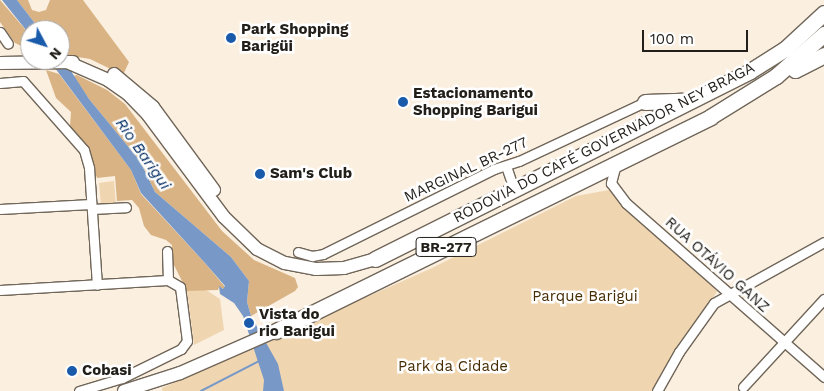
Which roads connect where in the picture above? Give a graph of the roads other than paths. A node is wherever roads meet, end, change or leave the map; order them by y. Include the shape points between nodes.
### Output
1 (824, 13) edge
2 (0, 32) edge
3 (824, 34) edge
4 (8, 44) dead end
5 (824, 55) edge
6 (20, 62) edge
7 (0, 63) edge
8 (70, 63) edge
9 (0, 83) edge
10 (694, 99) junction
11 (645, 102) joint
12 (710, 117) junction
13 (616, 164) junction
14 (506, 166) junction
15 (514, 189) junction
16 (92, 207) junction
17 (126, 207) dead end
18 (0, 209) edge
19 (824, 242) edge
20 (167, 250) dead end
21 (298, 252) dead end
22 (375, 259) joint
23 (172, 281) junction
24 (97, 285) junction
25 (0, 290) edge
26 (728, 294) junction
27 (824, 299) edge
28 (276, 331) joint
29 (784, 342) junction
30 (824, 377) edge
31 (743, 387) dead end
32 (79, 391) edge
33 (124, 391) edge
34 (657, 391) edge

1 - 10 highway, RODOVIA DO CAFÉ GOVERNADOR NEY BRAGA / BR-277 via 769,60
2 - 4 street
3 - 12 highway, RODOVIA DO CAFÉ GOVERNADOR NEY BRAGA / BR-277 via 776,76
5 - 12 highway
6 - 7 main road
8 - 22 main road via 108,80 128,94 148,115 224,217 257,249 285,263 316,269 344,268
9 - 16 street via 23,81 84,150
10 - 11 highway
10 - 15 highway, RODOVIA DO CAFÉ GOVERNADOR NEY BRAGA / BR-277
11 - 14 street, MARGINAL BR-277
12 - 13 highway, RODOVIA DO CAFÉ GOVERNADOR NEY BRAGA / BR-277
13 - 26 street, RUA OTÁVIO GANZ via 611,183 626,203
13 - 28 highway, RODOVIA DO CAFÉ GOVERNADOR NEY BRAGA / BR-277
14 - 15 street
14 - 21 street, MARGINAL BR-277 via 318,256
15 - 22 highway, RODOVIA DO CAFÉ GOVERNADOR NEY BRAGA / BR-277
16 - 17 street
16 - 18 street
16 - 24 street
19 - 26 street
20 - 23 street
23 - 24 street
23 - 32 street via 181,291 187,341 181,349 129,376
24 - 25 street
26 - 29 street, RUA OTÁVIO GANZ
26 - 34 street via 714,303 699,321
27 - 29 street
28 - 33 main road via 180,373
29 - 30 street, RUA OTÁVIO GANZ
29 - 31 street

